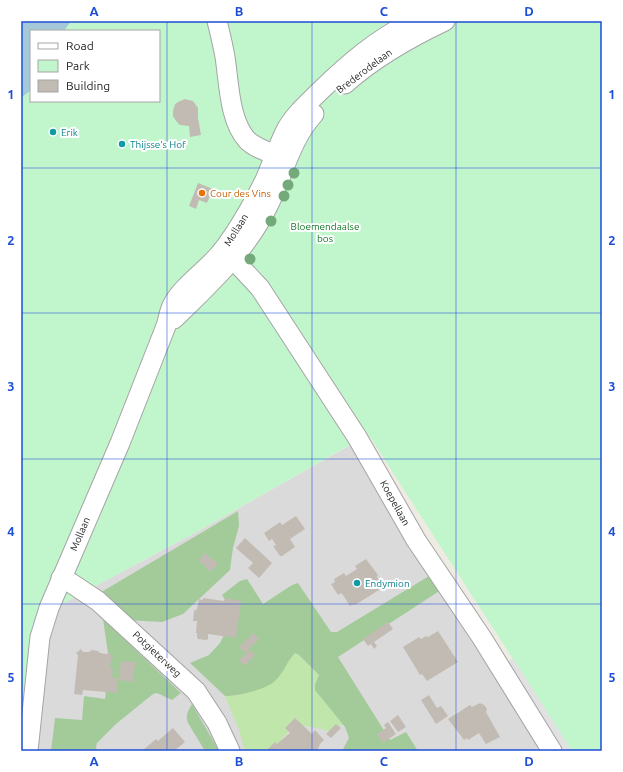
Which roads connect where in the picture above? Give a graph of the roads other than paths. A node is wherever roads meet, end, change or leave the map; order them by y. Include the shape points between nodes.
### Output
1 (217, 21) edge
2 (414, 21) edge
3 (445, 21) edge
4 (281, 157) junction
5 (228, 255) junction
6 (61, 578) junction
7 (28, 751) edge
8 (230, 751) edge
9 (552, 751) edge

1 - 4 street via 234,114 241,130 255,145
2 - 4 street, Brederodelaan via 367,50 311,99 286,129
3 - 4 street, Brederodelaan via 389,51 346,82 309,119
4 - 5 street, Mollaan via 269,204
5 - 6 street, Mollaan via 166,326 120,443
5 - 9 street, Koepellaan via 260,288 357,436 416,540 482,638
6 - 7 street, Mollaan via 40,636
6 - 8 street, Potgieterweg via 98,601 196,691 217,723

